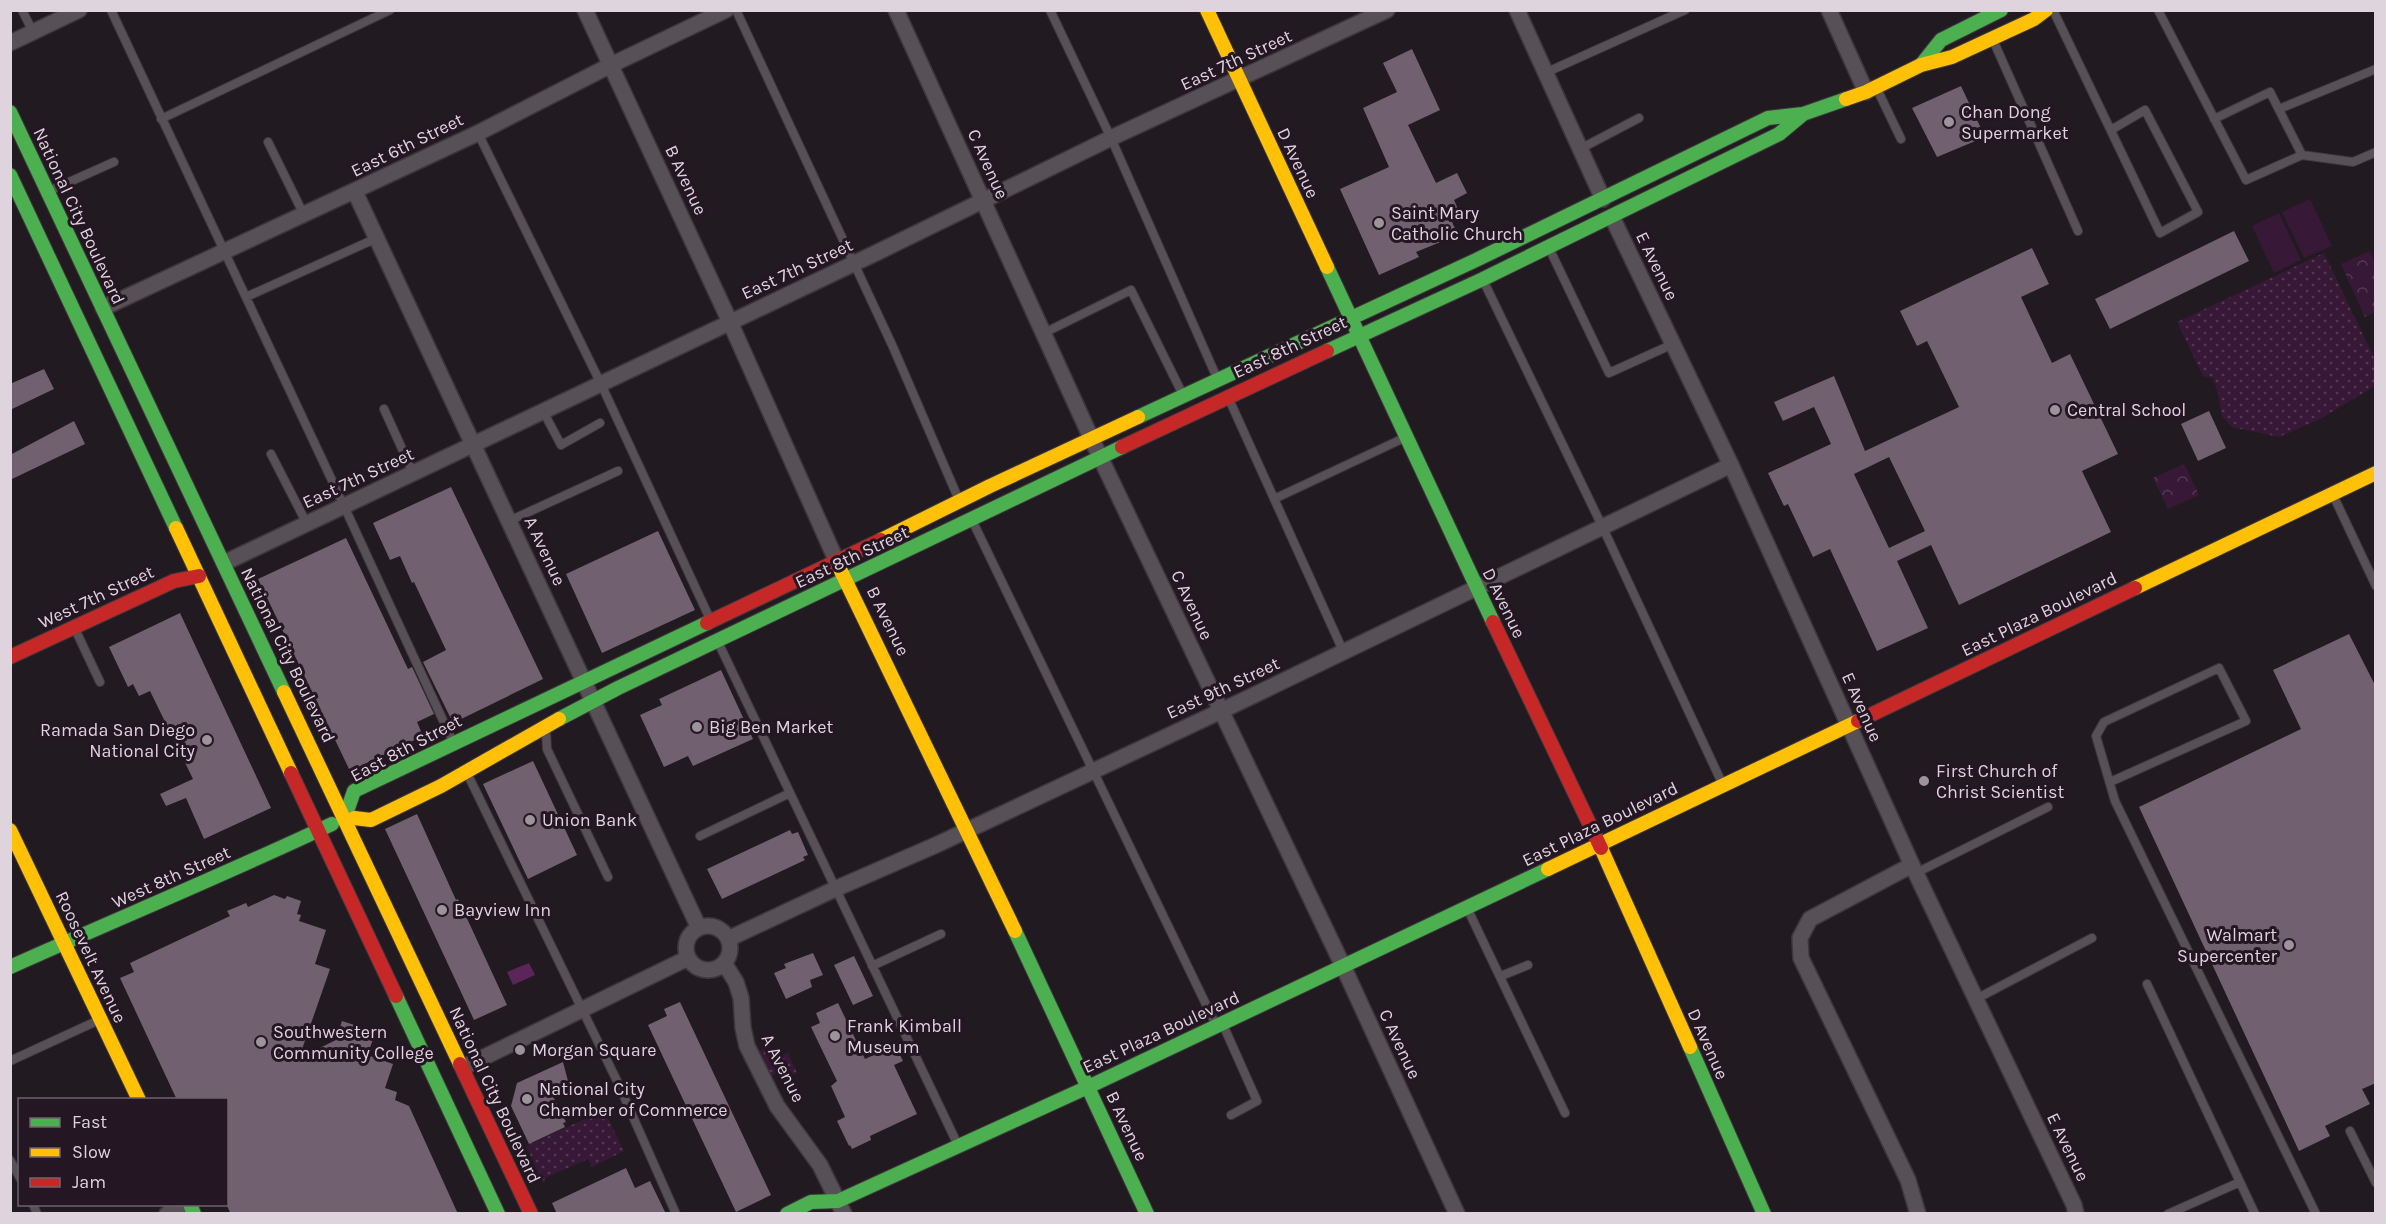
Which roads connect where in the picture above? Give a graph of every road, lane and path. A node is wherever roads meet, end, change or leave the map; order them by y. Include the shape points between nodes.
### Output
1 (22, 10) edge
2 (79, 10) edge
3 (111, 10) edge
4 (390, 10) edge
5 (585, 10) edge
6 (726, 10) edge
7 (735, 10) edge
8 (896, 10) edge
9 (1050, 10) edge
10 (1207, 10) edge
11 (1387, 10) edge
12 (1516, 10) edge
13 (1685, 10) edge
14 (1829, 10) edge
15 (2001, 10) edge
16 (2046, 10) edge
17 (2053, 10) edge
18 (2158, 10) edge
19 (33, 32) junction
20 (1993, 38) junction
21 (10, 43) edge
22 (1921, 64) junction
23 (611, 65) junction
24 (2376, 69) edge
25 (1545, 73) junction
26 (1240, 80) junction
27 (1871, 90) junction
28 (2279, 109) junction
29 (10, 112) edge
30 (1803, 114) junction
31 (1639, 118) dead end
32 (2214, 118) junction
33 (160, 119) junction
34 (2111, 130) junction
35 (478, 133) junction
36 (1111, 138) junction
37 (1901, 139) dead end
38 (268, 142) dead end
39 (1580, 149) junction
40 (2376, 152) edge
41 (2302, 155) junction
42 (114, 162) dead end
43 (10, 175) edge
44 (48, 192) junction
45 (355, 192) junction
46 (983, 199) junction
47 (1603, 200) junction
48 (304, 215) junction
49 (1611, 217) junction
50 (2078, 231) dead end
51 (377, 238) junction
52 (1548, 247) junction
53 (224, 252) junction
54 (854, 263) junction
55 (1483, 279) junction
56 (246, 297) junction
57 (103, 308) junction
58 (1352, 318) junction
59 (730, 322) junction
60 (1044, 333) junction
61 (1359, 335) junction
62 (1673, 344) junction
63 (1218, 381) junction
64 (601, 384) junction
65 (1228, 396) junction
66 (1184, 397) junction
67 (384, 409) dead end
68 (543, 411) junction
69 (600, 423) dead end
70 (1406, 437) junction
71 (1092, 440) junction
72 (474, 444) junction
73 (271, 454) dead end
74 (1101, 458) junction
75 (1731, 465) junction
76 (618, 471) dead end
77 (413, 473) junction
78 (2376, 473) edge
79 (2333, 494) junction
80 (163, 499) junction
81 (1274, 499) junction
82 (959, 501) junction
83 (344, 506) junction
84 (971, 519) junction
85 (509, 521) junction
86 (307, 524) junction
87 (1603, 528) junction
88 (837, 562) junction
89 (224, 563) junction
90 (199, 576) junction
91 (846, 580) junction
92 (2376, 585) edge
93 (1476, 587) junction
94 (711, 622) junction
95 (74, 627) junction
96 (717, 640) junction
97 (263, 645) junction
98 (1344, 653) junction
99 (10, 657) edge
100 (100, 682) dead end
101 (584, 682) junction
102 (592, 701) junction
103 (1221, 711) junction
104 (1849, 725) junction
105 (546, 726) junction
106 (453, 743) junction
107 (1094, 770) junction
108 (466, 771) junction
109 (2110, 782) junction
110 (1722, 785) junction
111 (790, 793) junction
112 (2048, 807) dead end
113 (345, 818) junction
114 (10, 830) edge
115 (967, 830) junction
116 (318, 831) junction
117 (699, 836) dead end
118 (1600, 844) junction
119 (1914, 869) junction
120 (608, 877) dead end
121 (835, 888) junction
122 (1467, 907) junction
123 (699, 928) junction
124 (941, 934) dead end
125 (2092, 938) dead end
126 (728, 939) junction
127 (64, 945) junction
128 (688, 958) junction
129 (724, 963) junction
130 (1528, 965) dead end
131 (872, 966) junction
132 (1343, 966) junction
133 (10, 968) edge
134 (1501, 976) junction
135 (2147, 984) dead end
136 (1976, 999) junction
137 (582, 1009) junction
138 (100, 1019) junction
139 (1219, 1025) junction
140 (10, 1061) edge
141 (468, 1065) dead end
142 (1088, 1087) junction
143 (138, 1098) edge
144 (1565, 1113) dead end
145 (1231, 1115) dead end
146 (2350, 1131) dead end
147 (958, 1145) junction
148 (10, 1160) edge
149 (18, 1174) edge
150 (2240, 1182) junction
151 (2376, 1183) edge
152 (181, 1206) edge
153 (837, 1209) edge
154 (167, 1214) edge
155 (498, 1214) edge
156 (531, 1214) edge
157 (676, 1214) edge
158 (787, 1214) edge
159 (1147, 1214) edge
160 (1457, 1214) edge
161 (1764, 1214) edge
162 (1918, 1214) edge
163 (2076, 1214) edge
164 (2169, 1214) edge
165 (2255, 1214) edge
166 (2316, 1214) edge

1 - 19 lane
2 - 19 street
3 - 33 lane
4 - 33 lane
5 - 23 street, B Avenue
6 - 23 street, East 6th Street
7 - 54 lane
8 - 46 street, C Avenue
9 - 36 lane
10 - 26 main road, D Avenue
11 - 26 street, East 7th Street
12 - 25 street
13 - 25 lane
14 - 27 street
15 - 22 main road, East 8th Street via 1941,40
16 - 20 main road, East 8th Street
17 - 34 lane
18 - 32 lane
19 - 21 street
20 - 22 main road, East 8th Street via 1952,57
20 - 50 lane
22 - 27 main road, East 8th Street
23 - 35 street, East 6th Street
23 - 59 street, B Avenue
24 - 28 lane
25 - 39 street
26 - 36 street, East 7th Street
26 - 58 main road, D Avenue
27 - 30 main road, East 8th Street
27 - 37 lane
28 - 32 lane via 2270,92
28 - 41 lane
29 - 44 main road, National City Boulevard
30 - 47 main road, East 8th Street via 1768,118
30 - 49 main road, East 8th Street via 1779,134
31 - 39 lane
32 - 41 lane via 2246,180
33 - 53 lane
34 - 34 lane via 2160,233 2198,212 2145,110
35 - 45 street, East 6th Street
35 - 64 lane
36 - 46 street, East 7th Street
36 - 63 lane
38 - 48 lane
39 - 47 street
40 - 41 lane via 2354,162
42 - 44 lane
43 - 80 main road
44 - 57 main road, National City Boulevard
45 - 48 street, East 6th Street
45 - 51 street, A Avenue
46 - 54 street, East 7th Street
46 - 60 street, C Avenue
47 - 58 main road, East 8th Street
48 - 53 street, East 6th Street
49 - 52 main road, East 8th Street
49 - 62 street, E Avenue
51 - 56 lane
51 - 72 street, A Avenue
52 - 55 main road, East 8th Street
52 - 62 lane via 1609,373
53 - 56 lane
53 - 57 street, East 6th Street
54 - 59 street, East 7th Street
54 - 82 lane
55 - 61 main road, East 8th Street
55 - 87 lane
56 - 83 lane
57 - 89 main road, National City Boulevard
58 - 61 main road, D Avenue
58 - 63 main road, East 8th Street
59 - 64 street, East 7th Street
59 - 88 street, B Avenue
60 - 66 lane via 1131,290
60 - 71 street, C Avenue
61 - 65 main road, East 8th Street
61 - 70 main road, D Avenue
62 - 75 street, E Avenue
63 - 66 main road, East 8th Street
64 - 68 street, East 7th Street
64 - 94 lane
65 - 74 main road, East 8th Street
65 - 81 lane
66 - 71 main road, East 8th Street
67 - 77 lane
68 - 69 lane via 561,445
68 - 72 street, East 7th Street
70 - 81 lane
70 - 93 main road, D Avenue
71 - 74 street, C Avenue
71 - 82 main road, East 8th Street
72 - 77 street, East 7th Street
72 - 85 street, A Avenue
73 - 86 lane
74 - 84 main road, East 8th Street
74 - 103 street, C Avenue
75 - 87 street, East 9th Street
75 - 104 street, E Avenue
76 - 85 lane
77 - 83 street, East 7th Street
78 - 79 main road, East Plaza Boulevard
79 - 92 lane
79 - 104 main road, East Plaza Boulevard
80 - 89 main road via 175,505 201,553
80 - 90 main road
81 - 98 lane
82 - 88 main road, East 8th Street
83 - 86 street, East 7th Street
83 - 106 lane
84 - 91 main road, East 8th Street
84 - 107 lane
85 - 101 street, A Avenue
86 - 89 street, East 7th Street
87 - 93 street, East 9th Street
87 - 110 lane
88 - 91 main road, B Avenue
88 - 94 main road, East 8th Street
89 - 97 main road, National City Boulevard
90 - 95 main road, West 7th Street via 174,581
90 - 97 main road via 213,575 238,630
90 - 116 main road
91 - 96 main road, East 8th Street
91 - 115 main road, B Avenue
93 - 98 street, East 9th Street
93 - 118 main road, D Avenue
94 - 101 main road, East 8th Street
95 - 99 main road, West 7th Street
95 - 100 lane
96 - 102 main road, East 8th Street
96 - 111 lane
97 - 113 main road, National City Boulevard
98 - 103 street, East 9th Street
101 - 102 street, A Avenue
101 - 106 main road, East 8th Street
102 - 105 main road, East 8th Street
102 - 123 street, A Avenue
103 - 107 street, East 9th Street
103 - 132 street, C Avenue
104 - 110 main road, East Plaza Boulevard
104 - 119 street, E Avenue
105 - 108 main road, East 8th Street
105 - 120 lane via 547,749
106 - 113 main road, East 8th Street via 354,791
107 - 115 street, East 9th Street
107 - 139 lane
108 - 113 main road, East 8th Street via 370,820
108 - 137 lane
109 - 109 lane via 2096,736 2104,722 2219,668 2246,721
109 - 166 lane via 2115,801
110 - 118 main road, East Plaza Boulevard
111 - 117 lane
111 - 121 lane
112 - 119 lane
113 - 116 main road, West 8th Street
113 - 156 main road, National City Boulevard
114 - 127 main road, Roosevelt Avenue
115 - 121 street, East 9th Street
115 - 142 main road, B Avenue
116 - 127 main road, West 8th Street
116 - 155 main road
118 - 122 main road, East Plaza Boulevard
118 - 161 main road, D Avenue
119 - 136 street, E Avenue
119 - 162 street via 1810,919 1800,938 1801,958 1908,1180
121 - 126 street, East 9th Street
121 - 131 lane
122 - 132 main road, East Plaza Boulevard
122 - 134 lane
123 - 126 street via 713,927
123 - 128 street via 686,944
124 - 131 lane
125 - 136 lane
126 - 129 street via 730,952
127 - 133 main road, West 8th Street
127 - 138 main road, Roosevelt Avenue
128 - 129 street via 705,970
128 - 137 street
129 - 153 street, A Avenue via 741,998 747,1046 777,1106 820,1165
130 - 134 lane
131 - 147 lane
132 - 139 main road, East Plaza Boulevard
132 - 160 street, C Avenue
134 - 144 lane
135 - 150 lane
136 - 163 street, E Avenue
137 - 141 street
137 - 157 lane
138 - 140 lane
138 - 143 main road, Roosevelt Avenue
139 - 142 main road, East Plaza Boulevard
139 - 145 lane via 1257,1101
142 - 147 main road, East Plaza Boulevard
142 - 159 main road, B Avenue
146 - 151 lane
147 - 153 main road, East Plaza Boulevard
148 - 149 lane
150 - 164 lane
150 - 165 lane
152 - 154 street
153 - 158 main road, East Plaza Boulevard via 811,1202

